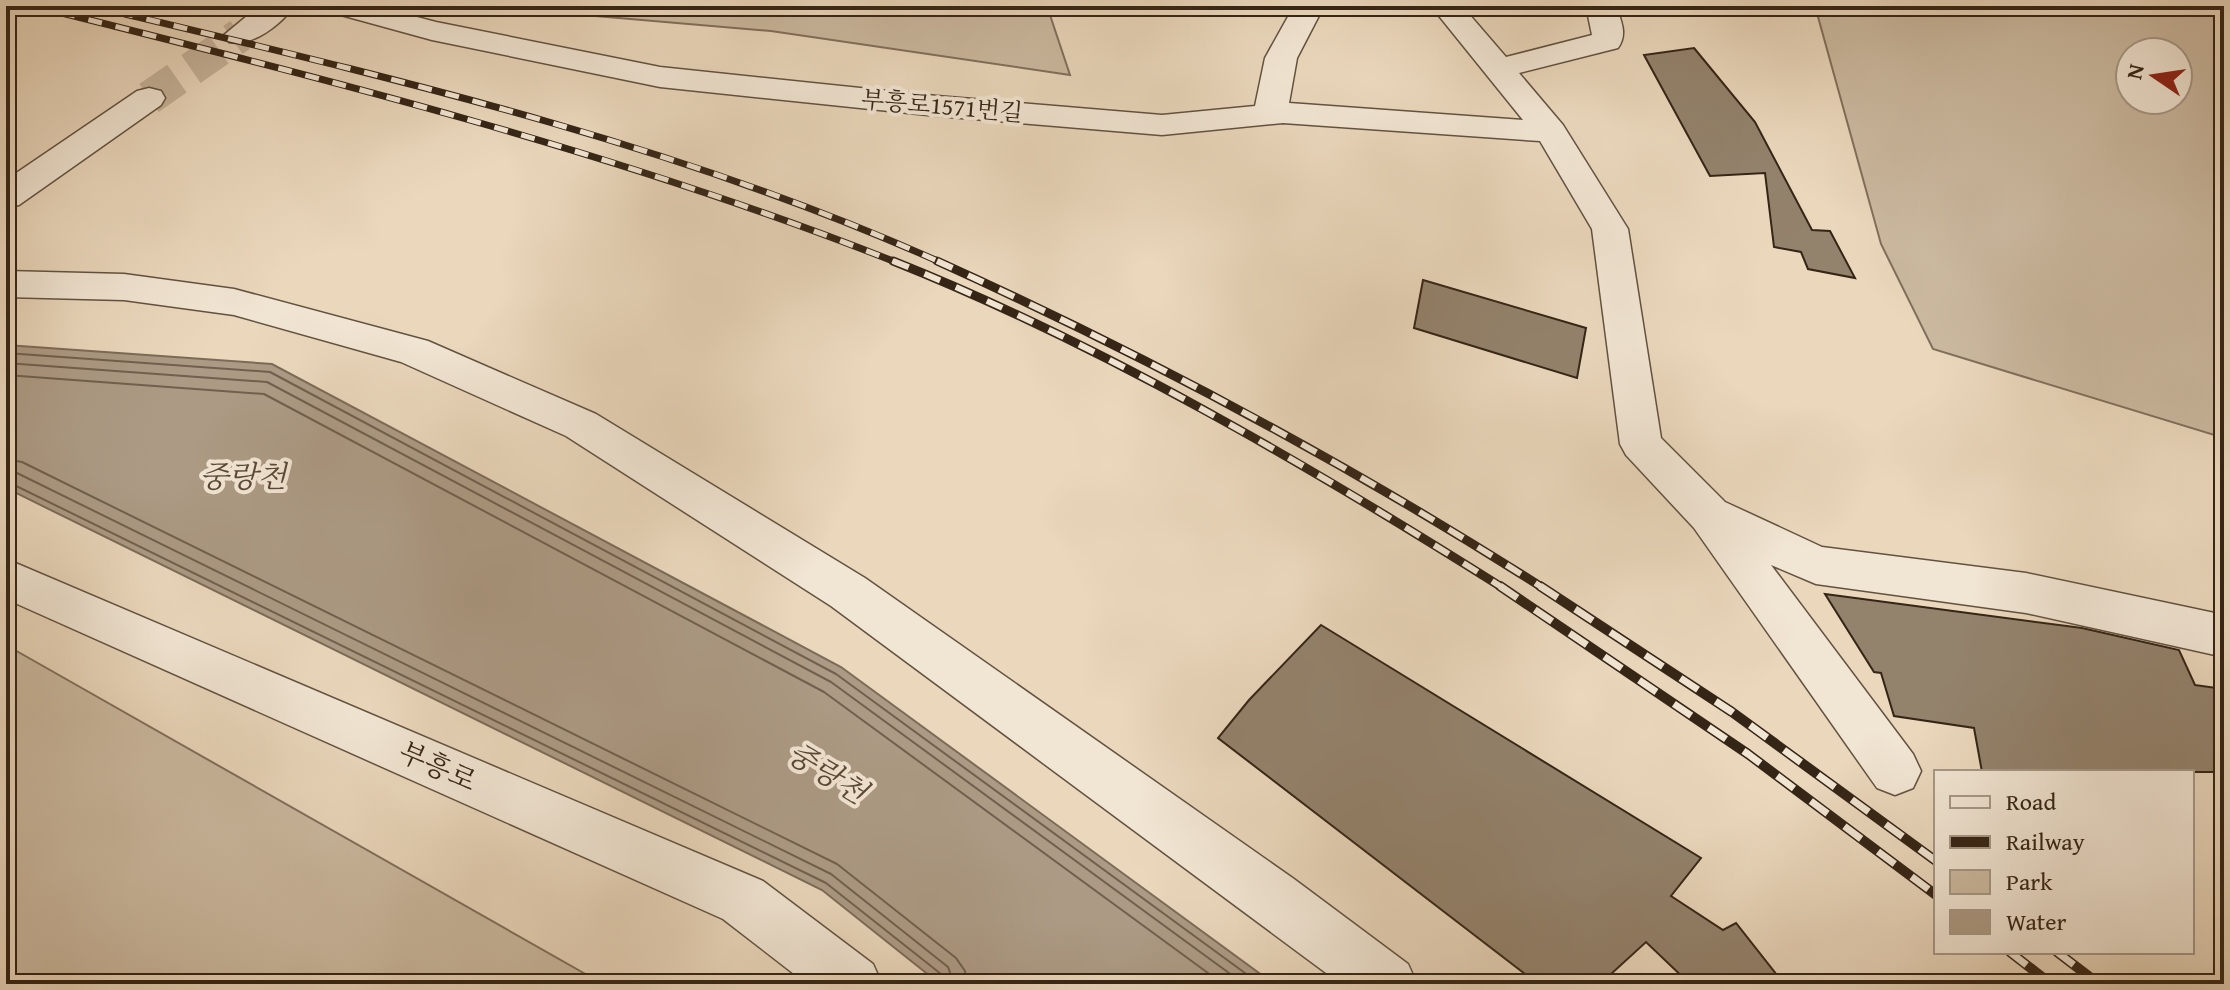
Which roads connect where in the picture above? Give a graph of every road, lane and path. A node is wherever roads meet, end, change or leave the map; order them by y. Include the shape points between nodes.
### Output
1 (279, 6) edge
2 (341, 6) edge
3 (1309, 6) edge
4 (1446, 6) edge
5 (1601, 6) edge
6 (240, 35) tunnel mouth
7 (1499, 69) junction
8 (149, 98) tunnel mouth
9 (1270, 114) junction
10 (1551, 132) junction
11 (6, 197) edge
12 (6, 284) edge
13 (1709, 515) junction
14 (6, 578) edge
15 (2224, 636) edge
16 (1895, 771) dead end
17 (853, 984) edge
18 (1388, 984) edge

1 - 6 street
2 - 9 street, 부흥로1571번길 via 432,31 660,77 1162,125
3 - 9 street via 1281,58
4 - 7 street
5 - 7 street via 1607,41
7 - 10 street
8 - 11 street
9 - 10 street, 부흥로1571번길
10 - 13 street via 1610,229 1641,444
12 - 18 street via 124,287 234,302 414,351 581,425 848,592
13 - 15 street via 1816,565 2026,593
13 - 16 street
14 - 17 street, 부흥로 via 743,900

